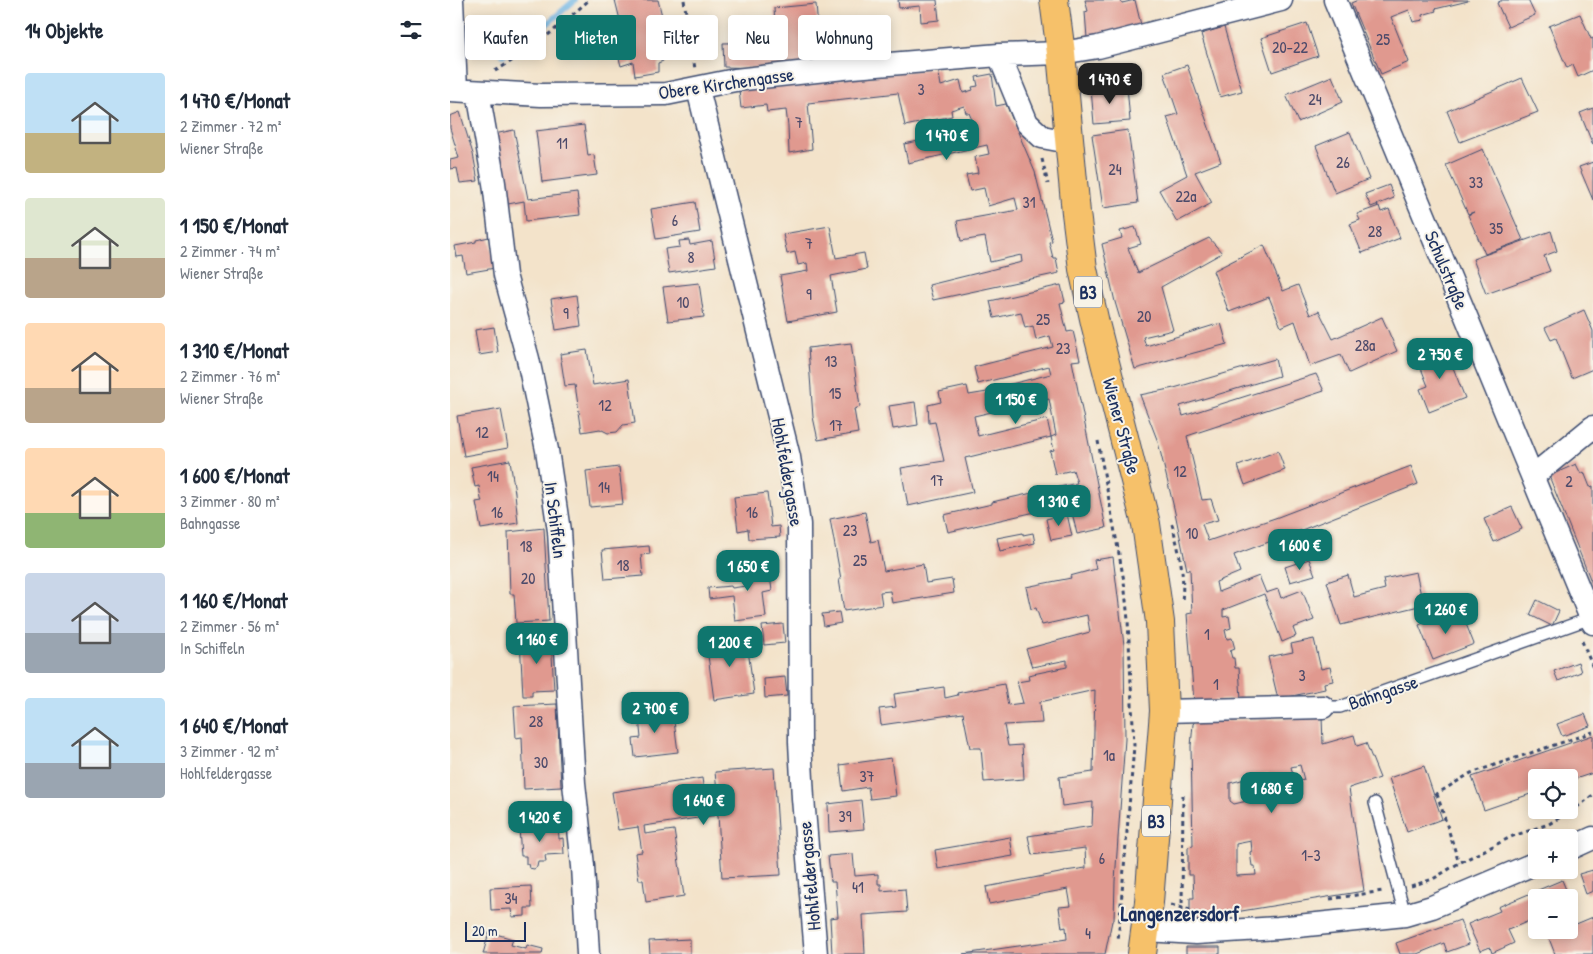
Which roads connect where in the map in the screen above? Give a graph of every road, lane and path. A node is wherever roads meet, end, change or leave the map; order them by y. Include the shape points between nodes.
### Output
1 (452, 0) edge
2 (589, 0) edge
3 (684, 0) edge
4 (1054, 0) edge
5 (1281, 0) edge
6 (1335, 0) edge
7 (1061, 53) junction
8 (999, 56) junction
9 (483, 84) junction
10 (698, 89) junction
11 (453, 90) edge
12 (1042, 137) junction
13 (1069, 142) junction
14 (1048, 187) dead end
15 (1593, 427) edge
16 (1097, 436) dead end
17 (1533, 476) junction
18 (1592, 620) edge
19 (1323, 707) joint
20 (1164, 712) junction
21 (1593, 732) edge
22 (1183, 789) dead end
23 (1593, 795) edge
24 (1375, 803) dead end
25 (1593, 838) edge
26 (1578, 845) edge
27 (1459, 863) junction
28 (1528, 866) edge
29 (1398, 889) junction
30 (1325, 900) dead end
31 (1190, 910) dead end
32 (1405, 915) junction
33 (1135, 943) edge
34 (588, 954) edge
35 (816, 954) edge

1 - 11 street
2 - 9 path via 535,46
3 - 10 path
4 - 7 main road, Wiener Straße / B3
5 - 7 street, Obere Kirchengasse via 1098,47
6 - 17 street, Schulstraße
7 - 8 street, Obere Kirchengasse
7 - 13 main road, Wiener Straße / B3
8 - 10 street, Obere Kirchengasse via 853,67 735,80
8 - 12 street via 1026,123
9 - 10 street, Obere Kirchengasse via 541,95 666,94
9 - 11 street, Obere Kirchengasse
9 - 34 street, In Schiffeln via 505,275 532,378 559,530
10 - 35 street, Hohlfeldergasse via 789,457 799,524 800,742
12 - 13 street
12 - 14 path via 1042,159
13 - 20 main road, Wiener Straße / B3 via 1084,269 1153,562 1160,622
15 - 17 street
16 - 33 path via 1124,581 1129,639 1134,746 1121,898
17 - 18 street, Schulstraße
18 - 19 lane, Bahngasse via 1340,707
19 - 20 street, Bahngasse
20 - 33 main road, B3
21 - 27 path via 1471,773 1436,794
22 - 31 path via 1183,907
23 - 27 path via 1549,824 1513,836
24 - 29 lane
25 - 26 street
27 - 29 path via 1433,879
28 - 32 street
29 - 30 path
29 - 32 lane
32 - 33 street via 1196,933

